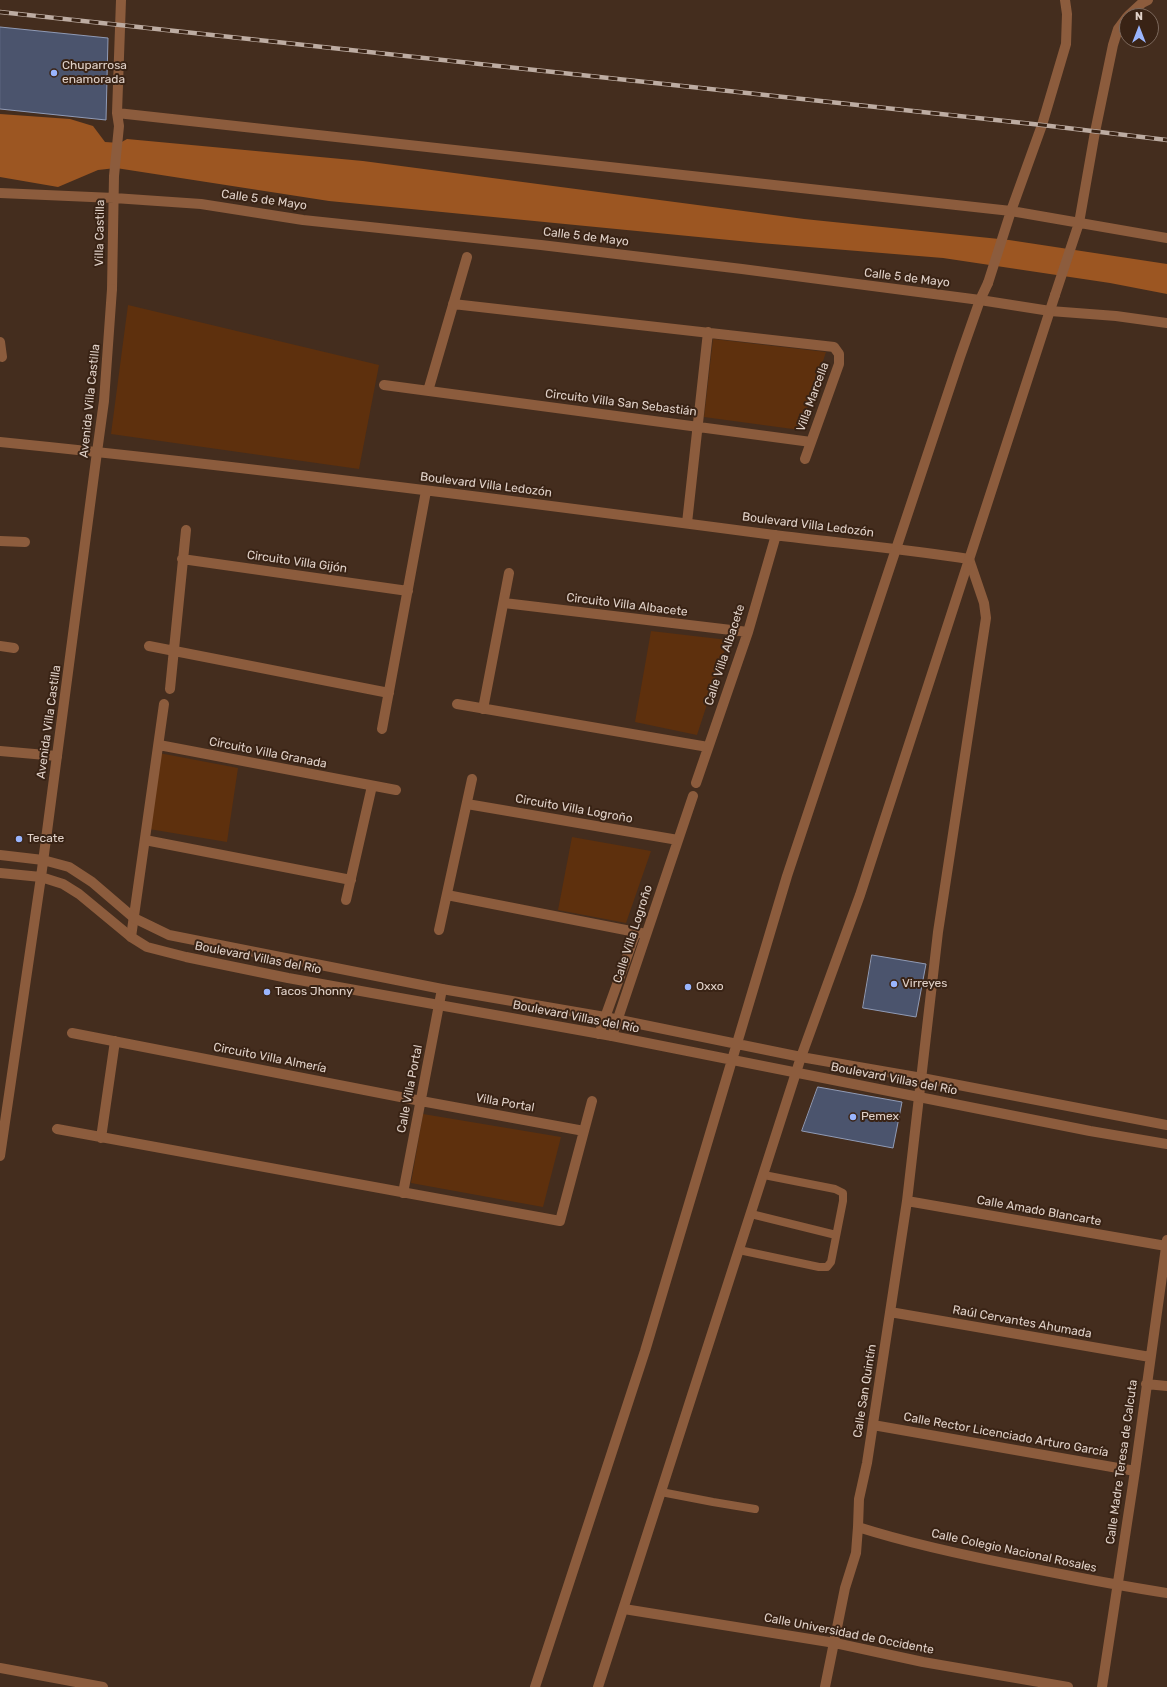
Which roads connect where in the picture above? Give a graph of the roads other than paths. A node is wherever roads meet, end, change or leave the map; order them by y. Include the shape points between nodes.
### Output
1 (121, 0) edge
2 (1065, 0) edge
3 (1148, 0) edge
4 (1136, 8) edge
5 (1119, 28) edge
6 (117, 113) junction
7 (0, 194) edge
8 (114, 198) junction
9 (1011, 212) junction
10 (1078, 226) junction
11 (1167, 238) edge
12 (467, 257) dead end
13 (112, 289) joint
14 (980, 300) junction
15 (453, 304) junction
16 (1050, 311) junction
17 (1167, 323) edge
18 (708, 332) junction
19 (0, 342) edge
20 (2, 357) dead end
21 (384, 385) dead end
22 (428, 391) junction
23 (698, 426) junction
24 (0, 442) edge
25 (811, 442) junction
26 (98, 452) junction
27 (805, 459) dead end
28 (426, 491) junction
29 (687, 523) junction
30 (186, 530) dead end
31 (776, 535) junction
32 (0, 541) edge
33 (25, 542) dead end
34 (896, 548) junction
35 (969, 558) junction
36 (182, 560) junction
37 (510, 573) dead end
38 (408, 591) junction
39 (504, 603) junction
40 (748, 632) junction
41 (0, 646) edge
42 (149, 646) dead end
43 (14, 648) dead end
44 (173, 651) junction
45 (170, 689) dead end
46 (389, 693) junction
47 (164, 704) dead end
48 (457, 704) dead end
49 (483, 709) junction
50 (382, 729) dead end
51 (159, 745) junction
52 (708, 747) junction
53 (0, 751) edge
54 (58, 756) junction
55 (472, 779) dead end
56 (696, 783) dead end
57 (372, 786) junction
58 (396, 790) dead end
59 (692, 796) dead end
60 (467, 804) junction
61 (145, 840) junction
62 (678, 840) junction
63 (0, 855) edge
64 (43, 860) junction
65 (0, 874) edge
66 (41, 877) junction
67 (350, 880) junction
68 (447, 895) junction
69 (346, 900) dead end
70 (134, 918) junction
71 (440, 930) dead end
72 (641, 933) junction
73 (131, 937) junction
74 (442, 989) junction
75 (439, 1005) junction
76 (605, 1017) junction
77 (618, 1020) junction
78 (72, 1033) dead end
79 (599, 1034) junction
80 (612, 1036) junction
81 (115, 1041) junction
82 (738, 1044) junction
83 (801, 1057) junction
84 (733, 1060) junction
85 (796, 1074) junction
86 (922, 1078) junction
87 (920, 1096) junction
88 (420, 1101) junction
89 (592, 1101) dead end
90 (1167, 1125) edge
91 (57, 1130) dead end
92 (584, 1131) junction
93 (101, 1138) junction
94 (1167, 1144) edge
95 (0, 1156) edge
96 (764, 1175) junction
97 (403, 1193) junction
98 (907, 1201) junction
99 (751, 1214) junction
100 (836, 1235) junction
101 (1167, 1243) edge
102 (739, 1250) junction
103 (890, 1312) junction
104 (1150, 1357) junction
105 (1146, 1384) junction
106 (1167, 1386) edge
107 (873, 1425) junction
108 (1135, 1471) junction
109 (661, 1492) junction
110 (755, 1509) dead end
111 (858, 1527) junction
112 (1118, 1585) junction
113 (1167, 1593) edge
114 (624, 1609) junction
115 (835, 1643) junction
116 (0, 1668) edge
117 (103, 1687) edge
118 (535, 1687) edge
119 (598, 1687) edge
120 (825, 1687) edge
121 (1068, 1687) edge
122 (1102, 1687) edge

1 - 6 street, Villa Castilla
2 - 9 street via 1066,44 1042,124
3 - 4 street
5 - 10 street via 1113,44 1094,132
6 - 8 street, Villa Castilla via 119,126
6 - 9 street
7 - 8 street, Calle 5 de Mayo
8 - 13 street, Villa Castilla
8 - 14 street, Calle 5 de Mayo via 201,204 303,220 541,245
9 - 10 street
9 - 14 street
10 - 11 street
10 - 16 street
12 - 15 street
13 - 26 street, Avenida Villa Castilla
14 - 16 street, Calle 5 de Mayo
14 - 34 street
15 - 18 street
15 - 22 street
16 - 17 street, Calle 5 de Mayo
16 - 35 street
18 - 23 street
18 - 25 street, Villa Marcella via 831,346 837,351 839,364
19 - 20 street
21 - 22 street, Circuito Villa San Sebastián
22 - 23 street, Circuito Villa San Sebastián
23 - 25 street, Circuito Villa San Sebastián
23 - 29 street
24 - 26 street, Boulevard Villa Ledozón
25 - 27 street, Villa Marcella
26 - 28 street, Boulevard Villa Ledozón
26 - 54 street, Avenida Villa Castilla
28 - 29 street, Boulevard Villa Ledozón
28 - 38 street
29 - 31 street, Boulevard Villa Ledozón
30 - 36 street
31 - 34 street, Boulevard Villa Ledozón
31 - 40 street, Calle Villa Albacete
32 - 33 street
34 - 35 street, Boulevard Villa Ledozón
34 - 82 street via 787,876
35 - 83 street via 860,895
35 - 86 street, Calle San Quintín via 984,603 986,618 938,932
36 - 38 street, Circuito Villa Gijón
36 - 44 street
37 - 39 street
38 - 46 street
39 - 40 street, Circuito Villa Albacete
39 - 49 street
40 - 52 street, Calle Villa Albacete
41 - 43 street
42 - 44 street
44 - 45 street
44 - 46 street
46 - 50 street
47 - 51 street
48 - 49 street
49 - 52 street
51 - 57 street, Circuito Villa Granada
51 - 61 street
52 - 56 street, Calle Villa Albacete
53 - 54 street
54 - 64 street, Avenida Villa Castilla
55 - 60 street
57 - 58 street, Circuito Villa Granada
57 - 67 street
59 - 62 street
60 - 62 street, Circuito Villa Logroño
60 - 68 street
61 - 67 street
61 - 70 street
62 - 72 street, Calle Villa Logroño
63 - 64 street, Boulevard Villas del Río
64 - 66 street, Avenida Villa Castilla
64 - 70 street, Boulevard Villas del Río via 69,868 86,878
65 - 66 street, Boulevard Villas del Río
66 - 73 street, Boulevard Villas del Río via 63,884 79,894
66 - 95 street, Avenida Villa Castilla
67 - 69 street
68 - 71 street
68 - 72 street
70 - 73 street
70 - 74 street, Boulevard Villas del Río via 169,935
72 - 76 street
72 - 77 street, Calle Villa Logroño
73 - 75 street, Boulevard Villas del Río via 147,947 186,957
74 - 75 street, Calle Villa Portal
74 - 76 street, Boulevard Villas del Río
75 - 79 street, Boulevard Villas del Río
75 - 88 street, Calle Villa Portal
76 - 77 street, Boulevard Villas del Río
76 - 79 street
77 - 80 street, Calle Villa Logroño
77 - 82 street, Boulevard Villas del Río
78 - 81 street, Circuito Villa Almería
79 - 80 street, Boulevard Villas del Río
80 - 84 street, Boulevard Villas del Río
81 - 88 street, Circuito Villa Almería
81 - 93 street
82 - 83 street, Boulevard Villas del Río
82 - 84 street
83 - 85 street
83 - 86 street, Boulevard Villas del Río
84 - 85 street, Boulevard Villas del Río
84 - 118 street via 645,1351
85 - 87 street, Boulevard Villas del Río
85 - 96 street
86 - 87 street, Calle San Quintín
86 - 90 street, Boulevard Villas del Río
87 - 94 street, Boulevard Villas del Río
87 - 98 street, Calle San Quintín
88 - 92 street, Villa Portal
88 - 97 street, Calle Villa Portal
89 - 92 street
91 - 93 street
92 - 97 street via 560,1221
93 - 97 street
96 - 99 street
96 - 100 lane via 835,1188 843,1193
98 - 101 street, Calle Amado Blancarte
98 - 103 street, Calle San Quintín
99 - 100 lane
99 - 102 street
100 - 102 lane via 831,1262 827,1267
101 - 104 street, Calle Madre Teresa de Calcuta
102 - 109 street
103 - 104 street, Raúl Cervantes Ahumada
103 - 107 street, Calle San Quintín
104 - 105 street, Calle Madre Teresa de Calcuta
105 - 106 street
105 - 108 street, Calle Madre Teresa de Calcuta
107 - 108 street, Calle Rector Licenciado Arturo García
107 - 111 street, Calle San Quintín via 859,1499
108 - 112 street, Calle Madre Teresa de Calcuta
109 - 110 lane
109 - 114 street
111 - 112 street, Calle Colegio Nacional Rosales via 977,1558
111 - 115 street, Calle San Quintín via 856,1553 845,1588
112 - 113 street, Calle Colegio Nacional Rosales
112 - 122 street, Calle Madre Teresa de Calcuta
114 - 115 street, Calle Universidad de Occidente
114 - 119 street
115 - 120 street, Calle San Quintín
115 - 121 street, Calle Universidad de Occidente via 923,1662
116 - 117 street

